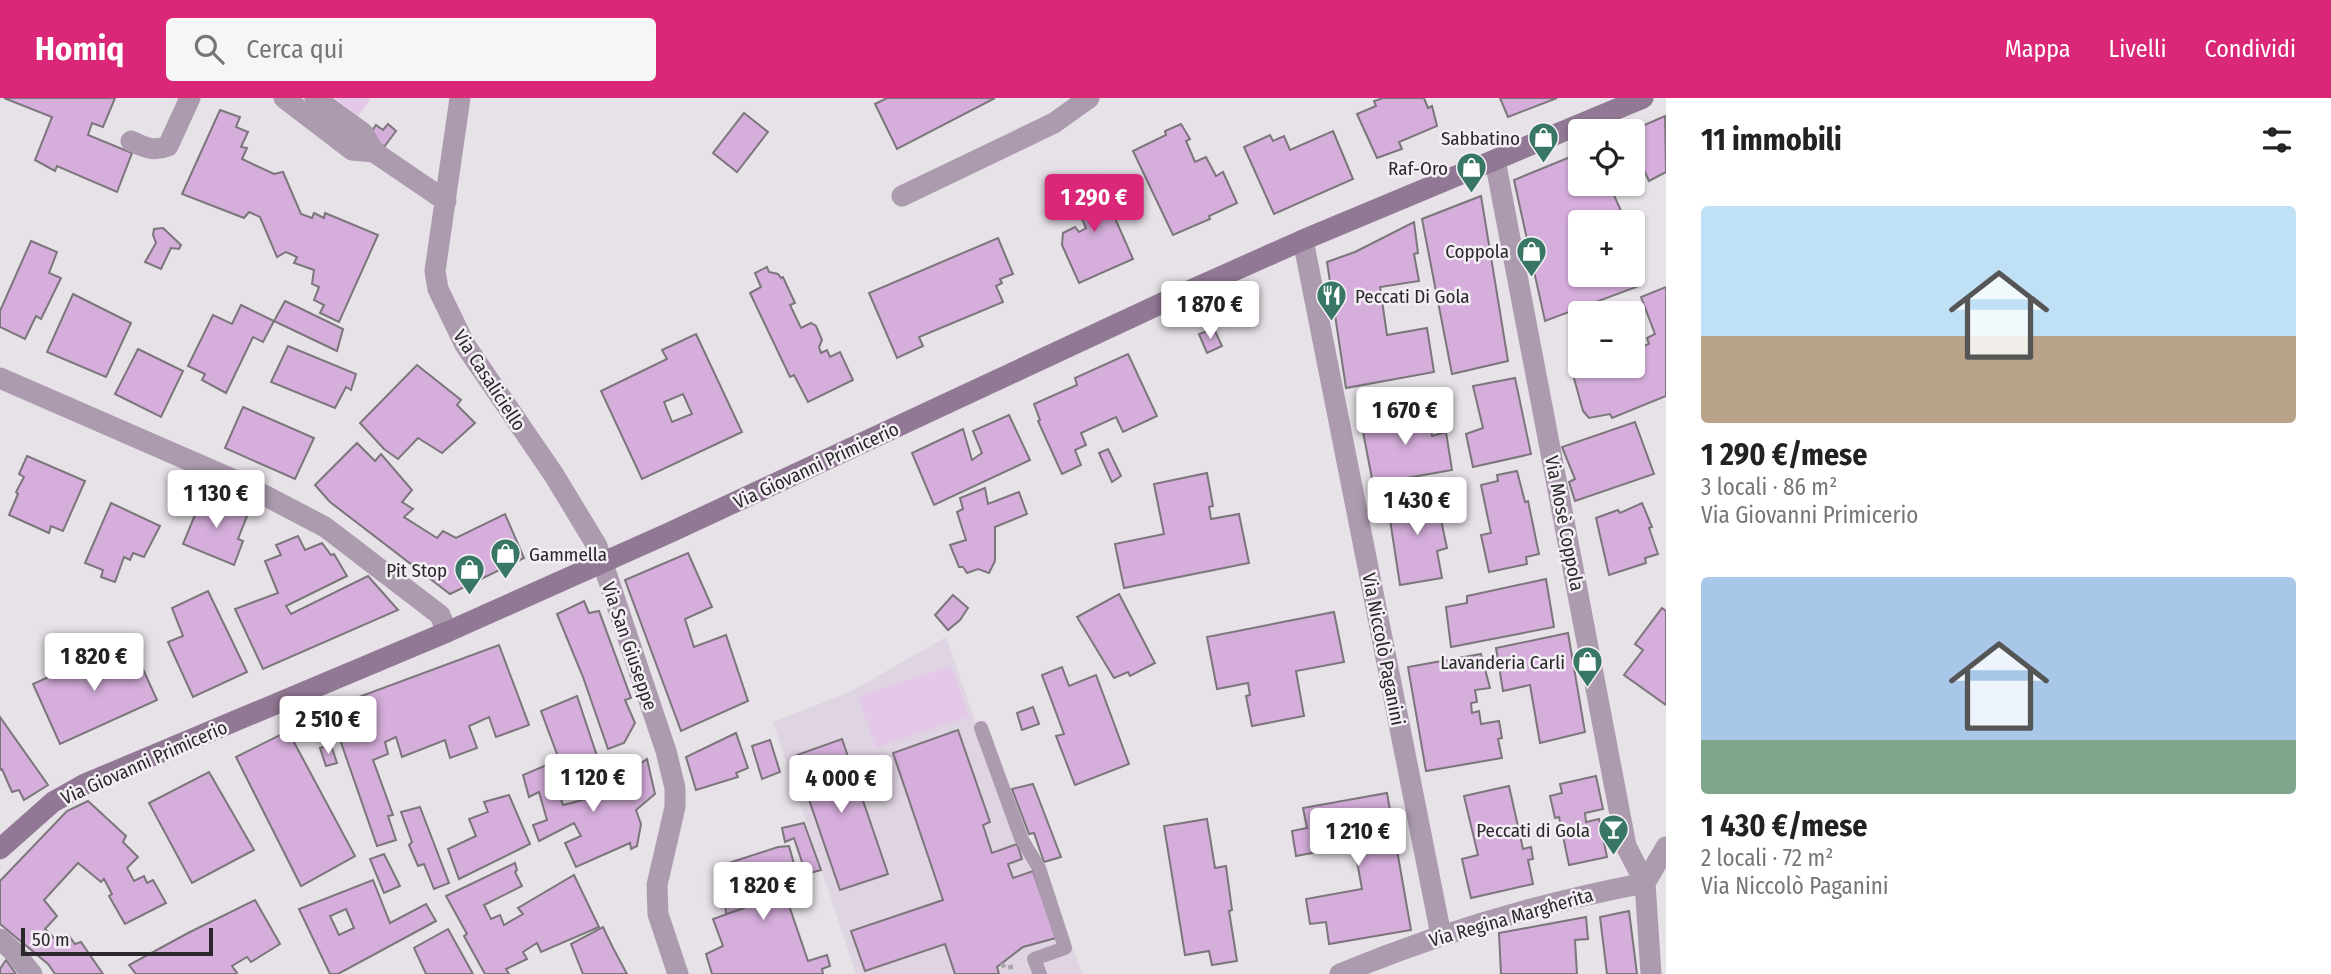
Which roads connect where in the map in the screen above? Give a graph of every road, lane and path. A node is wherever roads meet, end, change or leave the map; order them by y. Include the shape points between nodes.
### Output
1 (190, 98) edge
2 (284, 98) edge
3 (315, 98) edge
4 (460, 98) edge
5 (1089, 98) edge
6 (1643, 98) edge
7 (131, 141) dead end
8 (374, 152) junction
9 (1495, 160) junction
10 (902, 196) dead end
11 (446, 201) junction
12 (1303, 240) junction
13 (0, 378) edge
14 (602, 562) junction
15 (447, 632) junction
16 (981, 728) dead end
17 (1666, 847) edge
18 (0, 849) edge
19 (1644, 883) junction
20 (1441, 936) junction
21 (0, 939) edge
22 (32, 974) edge
23 (678, 974) edge
24 (1040, 974) edge
25 (1340, 974) edge
26 (1651, 974) edge

1 - 7 street via 168,146 158,150
2 - 8 street via 352,150
3 - 8 street via 363,133
4 - 11 street, Via Casaliciello
5 - 10 street via 1054,123
6 - 9 street, Via Giovanni Primicerio
8 - 11 street
9 - 12 street, Via Giovanni Primicerio
9 - 19 street, Via Mosè Coppola via 1626,846
11 - 14 street, Via Casaliciello via 435,271 444,303 465,345 554,475
12 - 14 street, Via Giovanni Primicerio
12 - 20 street, Via Niccolò Paganini
13 - 15 street via 241,483 325,527 440,615
14 - 15 street, Via Giovanni Primicerio
14 - 23 street, Via San Giuseppe via 675,788 657,885 658,914
15 - 18 street, Via Giovanni Primicerio via 85,785 53,802
16 - 24 lane via 1021,838 1039,868 1065,948 1034,958
17 - 19 street
19 - 20 street, Via Regina Margherita via 1507,915
19 - 26 street
20 - 25 street, Via Regina Margherita
21 - 22 street

